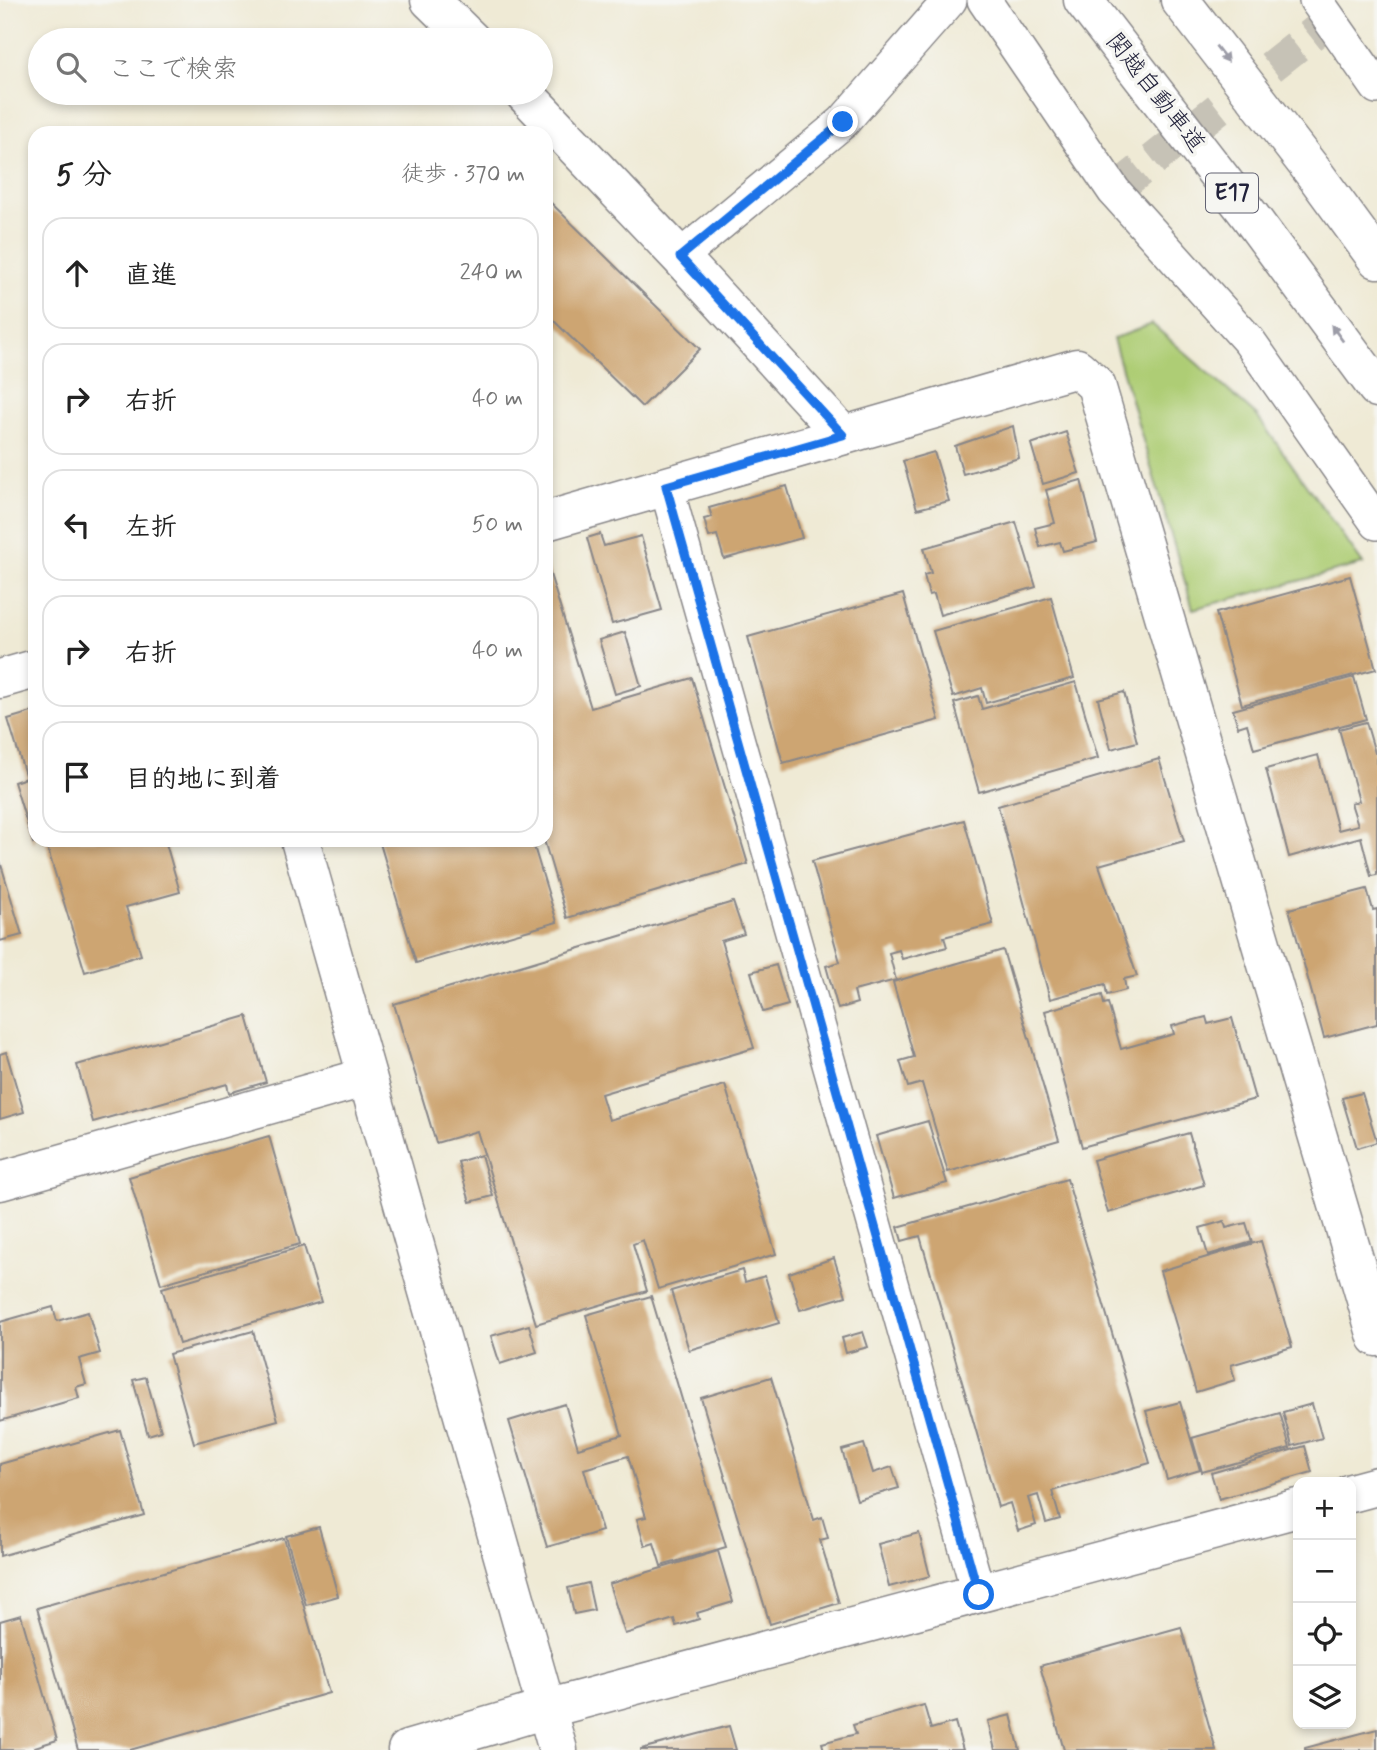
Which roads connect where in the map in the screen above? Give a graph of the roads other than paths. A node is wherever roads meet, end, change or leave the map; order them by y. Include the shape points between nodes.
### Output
1 (430, 0) edge
2 (950, 0) edge
3 (984, 0) edge
4 (1083, 0) edge
5 (1180, 0) edge
6 (1316, 0) edge
7 (459, 28) edge
8 (1377, 87) edge
9 (535, 105) edge
10 (680, 257) junction
11 (1377, 259) edge
12 (1377, 388) edge
13 (843, 435) junction
14 (666, 486) junction
15 (553, 519) edge
16 (1377, 523) edge
17 (28, 671) edge
18 (0, 679) edge
19 (302, 847) edge
20 (367, 1077) junction
21 (0, 1181) edge
22 (1377, 1337) edge
23 (1377, 1486) edge
24 (1356, 1492) edge
25 (1293, 1508) edge
26 (979, 1595) junction
27 (546, 1710) junction
28 (407, 1750) edge
29 (558, 1750) edge

1 - 7 main road
2 - 10 street via 843,122
3 - 16 street via 1114,191 1249,341
12 -> 4 main road, 関越自動車道 / E17
5 -> 11 main road
6 - 8 street
9 - 10 main road
10 - 13 main road
13 - 14 main road
13 - 22 main road via 1077,368 1096,385
14 - 15 main road
14 - 26 street
17 - 18 main road
19 - 20 main road
20 - 21 main road
20 - 27 main road
23 - 24 main road
25 - 26 main road
26 - 27 main road
27 - 28 main road
27 - 29 main road

